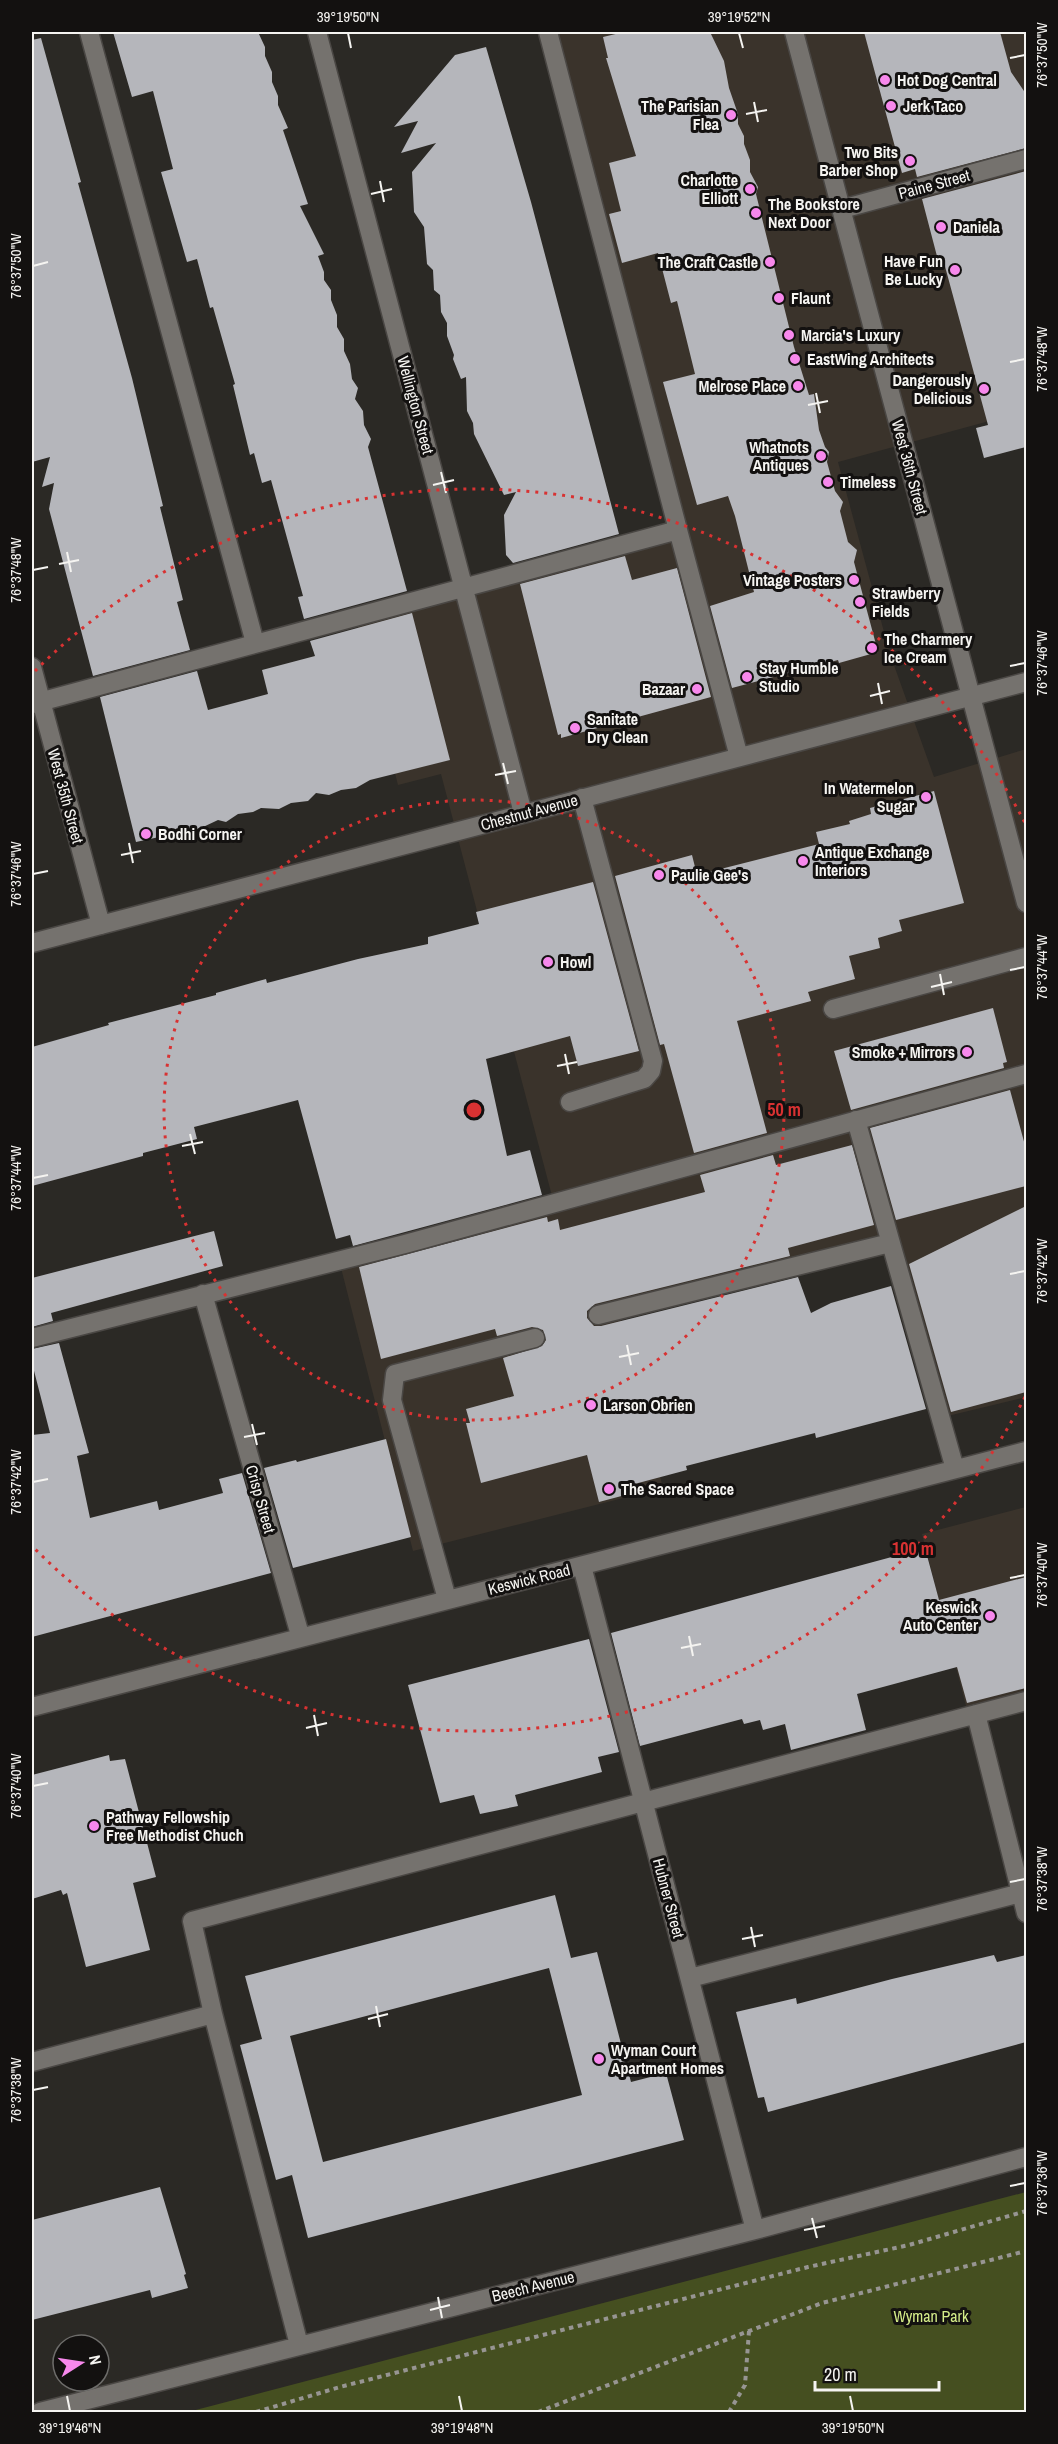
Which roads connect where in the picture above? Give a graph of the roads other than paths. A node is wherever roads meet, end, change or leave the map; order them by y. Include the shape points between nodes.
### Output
1 (89, 32) edge
2 (317, 32) edge
3 (548, 32) edge
4 (794, 32) edge
5 (1026, 159) edge
6 (842, 209) junction
7 (678, 530) junction
8 (464, 587) junction
9 (255, 644) junction
10 (32, 667) edge
11 (1026, 682) edge
12 (970, 697) junction
13 (36, 703) edge
14 (739, 757) junction
15 (582, 798) junction
16 (523, 813) junction
17 (1026, 903) edge
18 (101, 925) junction
19 (32, 943) edge
20 (1026, 957) edge
21 (833, 1009) dead end
22 (1026, 1074) edge
23 (570, 1102) dead end
24 (856, 1120) junction
25 (890, 1243) junction
26 (203, 1294) junction
27 (598, 1315) dead end
28 (32, 1338) edge
29 (535, 1338) dead end
30 (1026, 1451) edge
31 (955, 1469) junction
32 (582, 1566) junction
33 (447, 1599) junction
34 (300, 1635) junction
35 (1026, 1701) edge
36 (32, 1707) edge
37 (975, 1714) junction
38 (643, 1801) junction
39 (1021, 1893) junction
40 (1026, 1913) edge
41 (690, 1978) junction
42 (213, 2013) junction
43 (32, 2062) edge
44 (1026, 2157) edge
45 (755, 2230) junction
46 (298, 2345) junction
47 (40, 2412) edge

1 - 9 street
2 - 8 street, Wellington Street
3 - 7 street
4 - 6 street, West 36th Street
5 - 6 street, Paine Street
6 - 12 street, West 36th Street
7 - 8 street
7 - 14 street
8 - 9 street
8 - 16 street, Wellington Street
9 - 13 street
10 - 13 street, West 35th Street
11 - 12 street, Chestnut Avenue
12 - 14 street, Chestnut Avenue
12 - 17 street, West 36th Street
13 - 18 street, West 35th Street
14 - 15 street, Chestnut Avenue
15 - 16 street, Chestnut Avenue
15 - 23 street via 653,1061 644,1079
16 - 18 street, Chestnut Avenue
18 - 19 street, Chestnut Avenue
20 - 21 street
22 - 24 street
24 - 25 street
24 - 26 street via 405,1244
25 - 27 street
25 - 31 street
26 - 28 street
26 - 34 street, Crisp Street
29 - 33 street via 395,1374 392,1400
30 - 31 street, Keswick Road
31 - 32 street, Keswick Road
32 - 33 street, Keswick Road
32 - 38 street, Hubner Street
33 - 34 street, Keswick Road
34 - 36 street, Keswick Road
35 - 37 street
37 - 38 street
37 - 39 street
38 - 41 street, Hubner Street
38 - 42 street via 192,1922
39 - 40 street
39 - 41 street
41 - 45 street, Hubner Street
42 - 43 street
42 - 46 street
44 - 45 street, Beech Avenue
45 - 46 street, Beech Avenue
46 - 47 street, Beech Avenue

